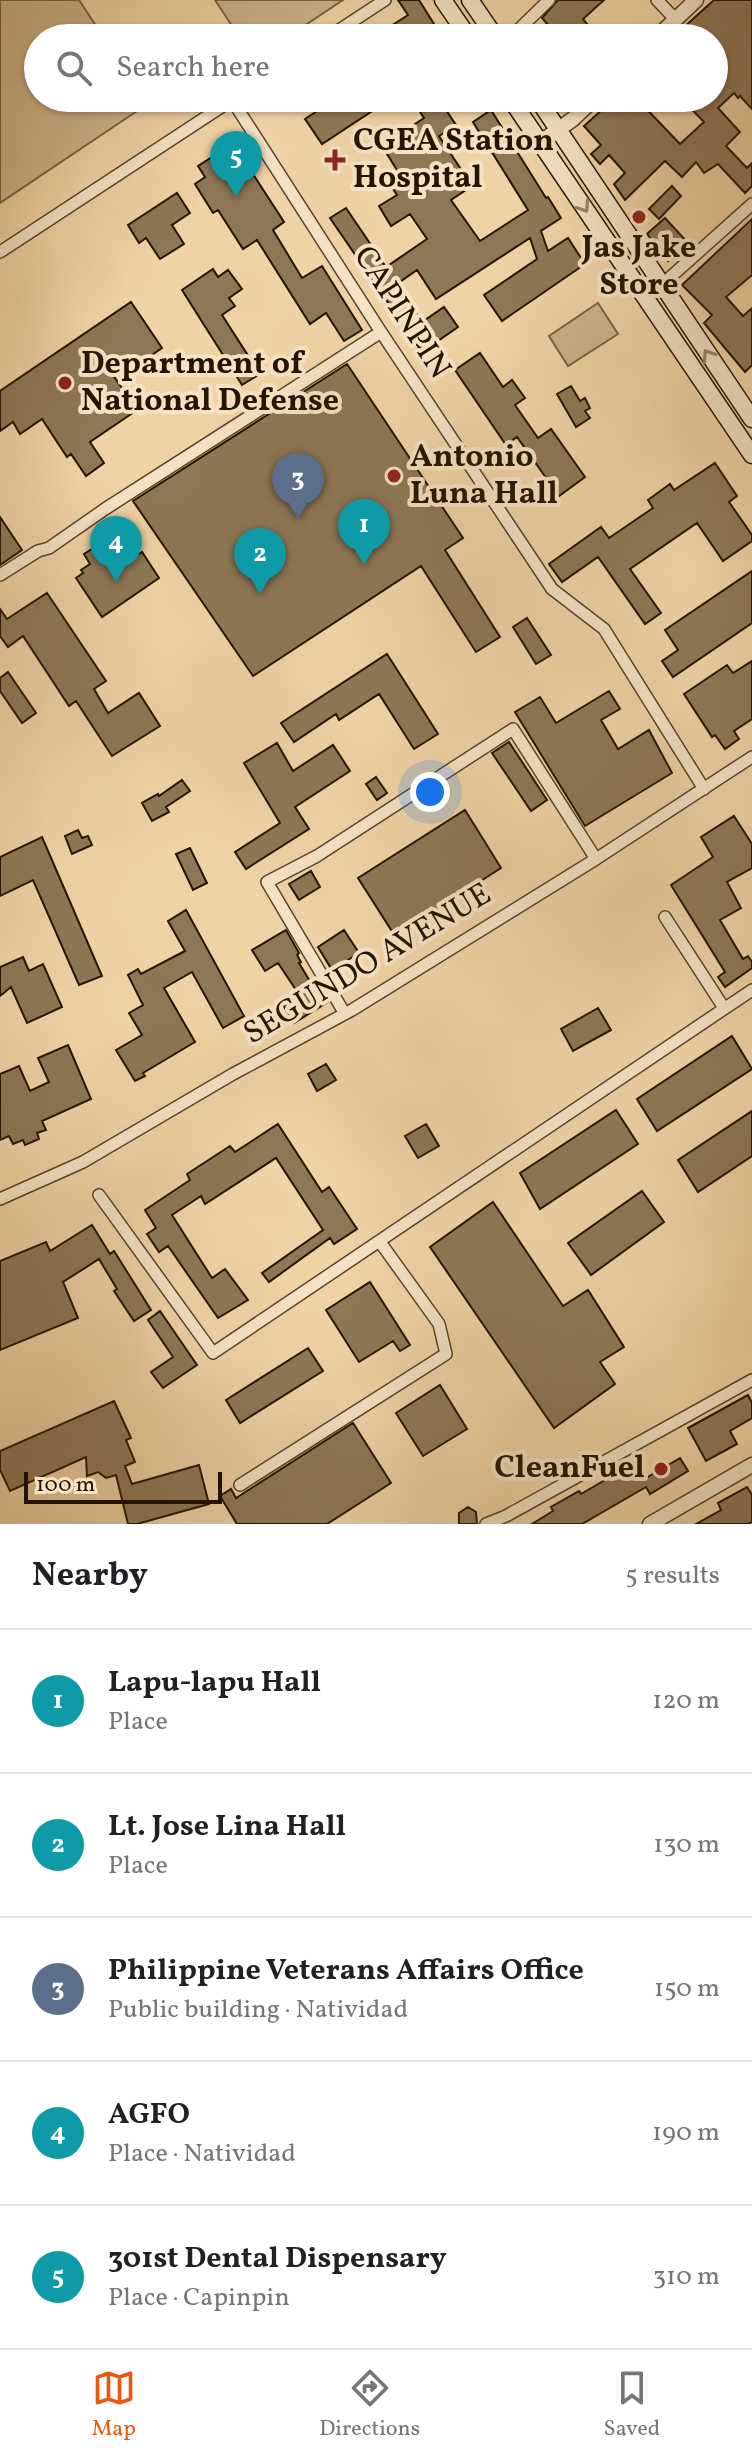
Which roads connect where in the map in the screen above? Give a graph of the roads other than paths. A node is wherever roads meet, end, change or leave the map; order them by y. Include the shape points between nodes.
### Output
1 (385, 0) edge
2 (443, 0) edge
3 (470, 0) edge
4 (549, 0) edge
5 (657, 0) edge
6 (696, 0) edge
7 (675, 19) junction
8 (348, 24) edge
9 (459, 24) edge
10 (486, 24) edge
11 (524, 24) edge
12 (670, 24) edge
13 (213, 112) edge
14 (241, 112) edge
15 (520, 112) edge
16 (547, 112) edge
17 (579, 112) edge
18 (559, 130) junction
19 (541, 142) junction
20 (752, 204) edge
21 (0, 252) edge
22 (661, 286) junction
23 (646, 299) junction
24 (381, 332) junction
25 (752, 419) edge
26 (752, 455) edge
27 (0, 575) edge
28 (752, 757) edge
29 (704, 789) junction
30 (596, 859) junction
31 (665, 917) dead end
32 (752, 990) edge
33 (724, 1008) junction
34 (345, 1014) junction
35 (99, 1195) dead end
36 (0, 1199) edge
37 (380, 1242) junction
38 (752, 1380) edge
39 (752, 1465) edge
40 (240, 1485) dead end
41 (486, 1524) edge
42 (650, 1524) edge

1 - 8 street
2 - 9 main road
3 - 10 main road
4 - 11 street
5 - 7 street
6 - 7 street
7 - 12 street
13 - 21 street
14 - 24 street, CAPINPIN
15 - 19 main road
16 - 18 main road
17 - 18 street
18 - 19 street
18 - 22 main road
19 -> 23 main road
20 - 22 street
22 - 23 street
25 -> 22 main road
23 - 26 main road
24 - 27 street
24 - 29 street, CAPINPIN via 552,589 604,629
28 - 29 street, SEGUNDO AVENUE
29 - 30 street, SEGUNDO AVENUE
30 - 34 street, SEGUNDO AVENUE
30 - 34 street via 513,729 317,856 267,882
31 - 33 street
32 - 33 street
33 - 37 street
34 - 36 street, SEGUNDO AVENUE via 83,1162
35 - 37 street via 213,1353
37 - 40 street via 439,1324 446,1354
38 - 41 street
39 - 42 street

